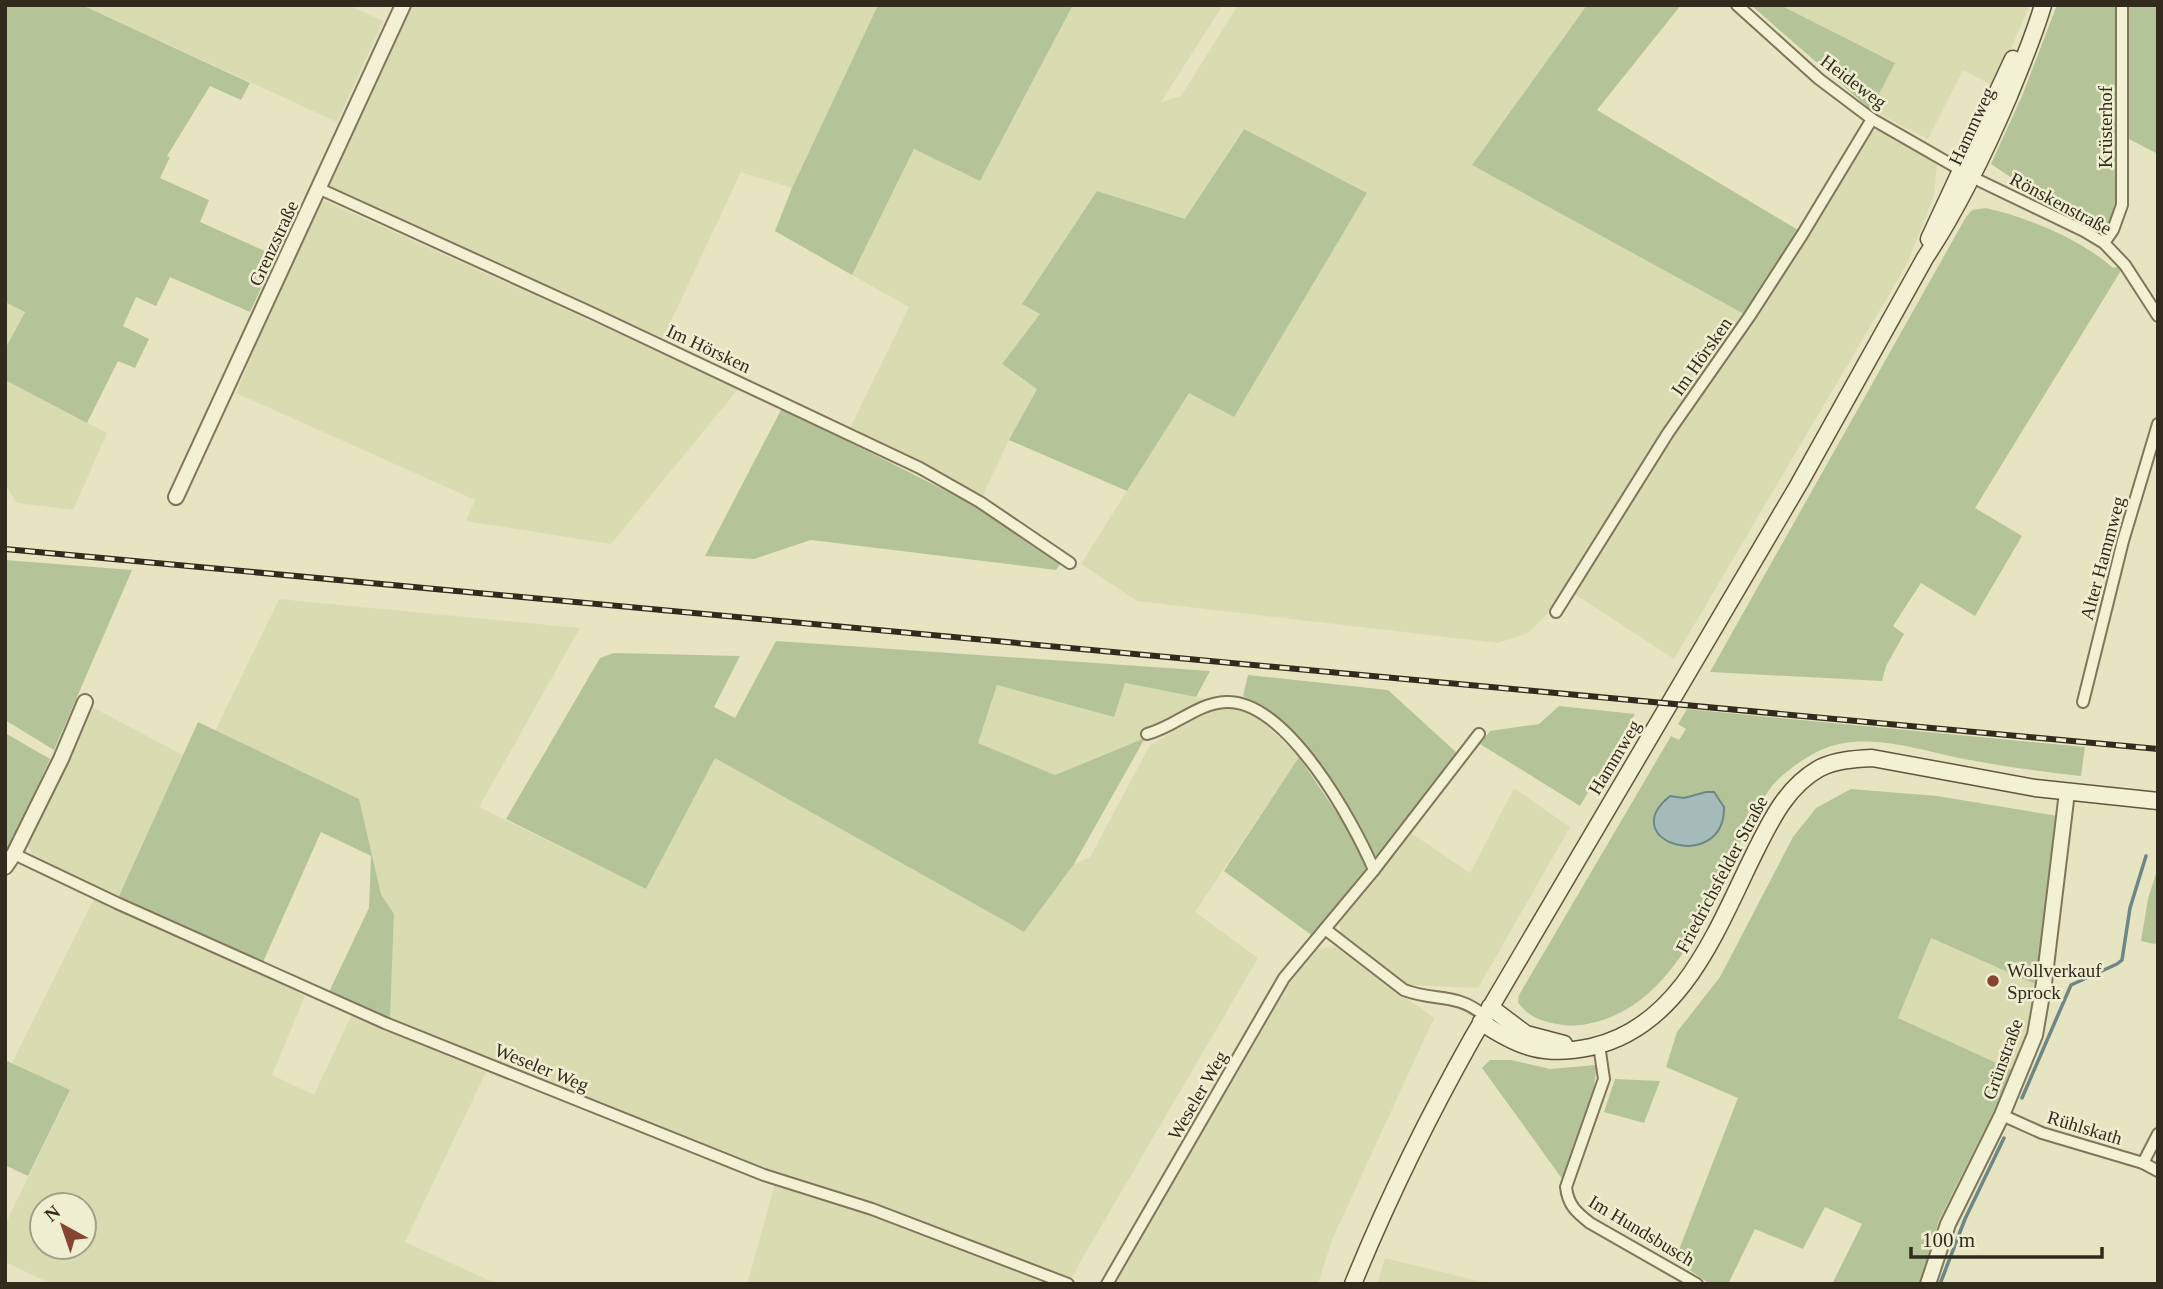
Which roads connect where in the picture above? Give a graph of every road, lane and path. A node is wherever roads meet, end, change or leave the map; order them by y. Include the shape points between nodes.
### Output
1 (403, 5) edge
2 (1737, 5) edge
3 (2041, 5) edge
4 (2122, 5) edge
5 (1872, 119) junction
6 (1966, 173) junction
7 (320, 189) junction
8 (2104, 243) junction
9 (2158, 316) edge
10 (2158, 424) edge
11 (176, 497) dead end
12 (1070, 563) dead end
13 (1556, 612) dead end
14 (85, 702) dead end
15 (2083, 702) dead end
16 (1147, 734) dead end
17 (1479, 734) dead end
18 (2067, 792) junction
19 (2158, 801) edge
20 (14, 854) junction
21 (5, 867) edge
22 (1374, 870) junction
23 (1325, 929) junction
24 (1485, 1015) junction
25 (1593, 1046) junction
26 (2003, 1115) junction
27 (2158, 1134) edge
28 (2143, 1163) junction
29 (2158, 1171) edge
30 (1068, 1284) edge
31 (1107, 1284) edge
32 (1353, 1284) edge
33 (1697, 1284) edge
34 (1928, 1284) edge

1 - 7 street, Grenzstraße
2 - 5 street, Heideweg via 1819,79
3 - 6 main road, Hammweg
4 - 8 street, Krüsterhof via 2122,205
5 - 6 street, Heideweg
5 - 13 street, Im Hörsken via 1802,235 1668,433
6 - 8 street, Rönskenstraße
6 - 24 main road, Hammweg via 1948,223 1799,484
7 - 11 street, Grenzstraße
7 - 12 street, Im Hörsken via 920,468
8 - 9 street, Rönskenstraße via 2125,265
10 - 15 street, Alter Hammweg
14 - 20 street
16 - 22 street via 1212,703 1244,703 1258,710 1282,730 1338,799
17 - 22 street, Weseler Weg
18 - 19 main road, Friedrichsfelder Straße
18 - 25 main road, Friedrichsfelder Straße via 1872,758 1823,766 1797,785 1776,812 1693,974 1662,1009 1630,1033
18 - 26 street, Grünstraße via 2035,1035
20 - 21 street
20 - 30 street, Weseler Weg via 385,1023 764,1175 872,1209
22 - 23 street, Weseler Weg
23 - 24 street via 1405,990 1457,999
23 - 31 street, Weseler Weg via 1284,978
24 - 25 main road via 1526,1034
24 - 32 main road, Hammweg via 1421,1130
25 - 33 street, Im Hundsbusch via 1604,1079 1566,1187 1568,1201 1590,1223
26 - 28 street, Rühlskath via 2042,1133
26 - 34 street, Grünstraße via 1948,1224
27 - 28 street
28 - 29 street, Rühlskath

